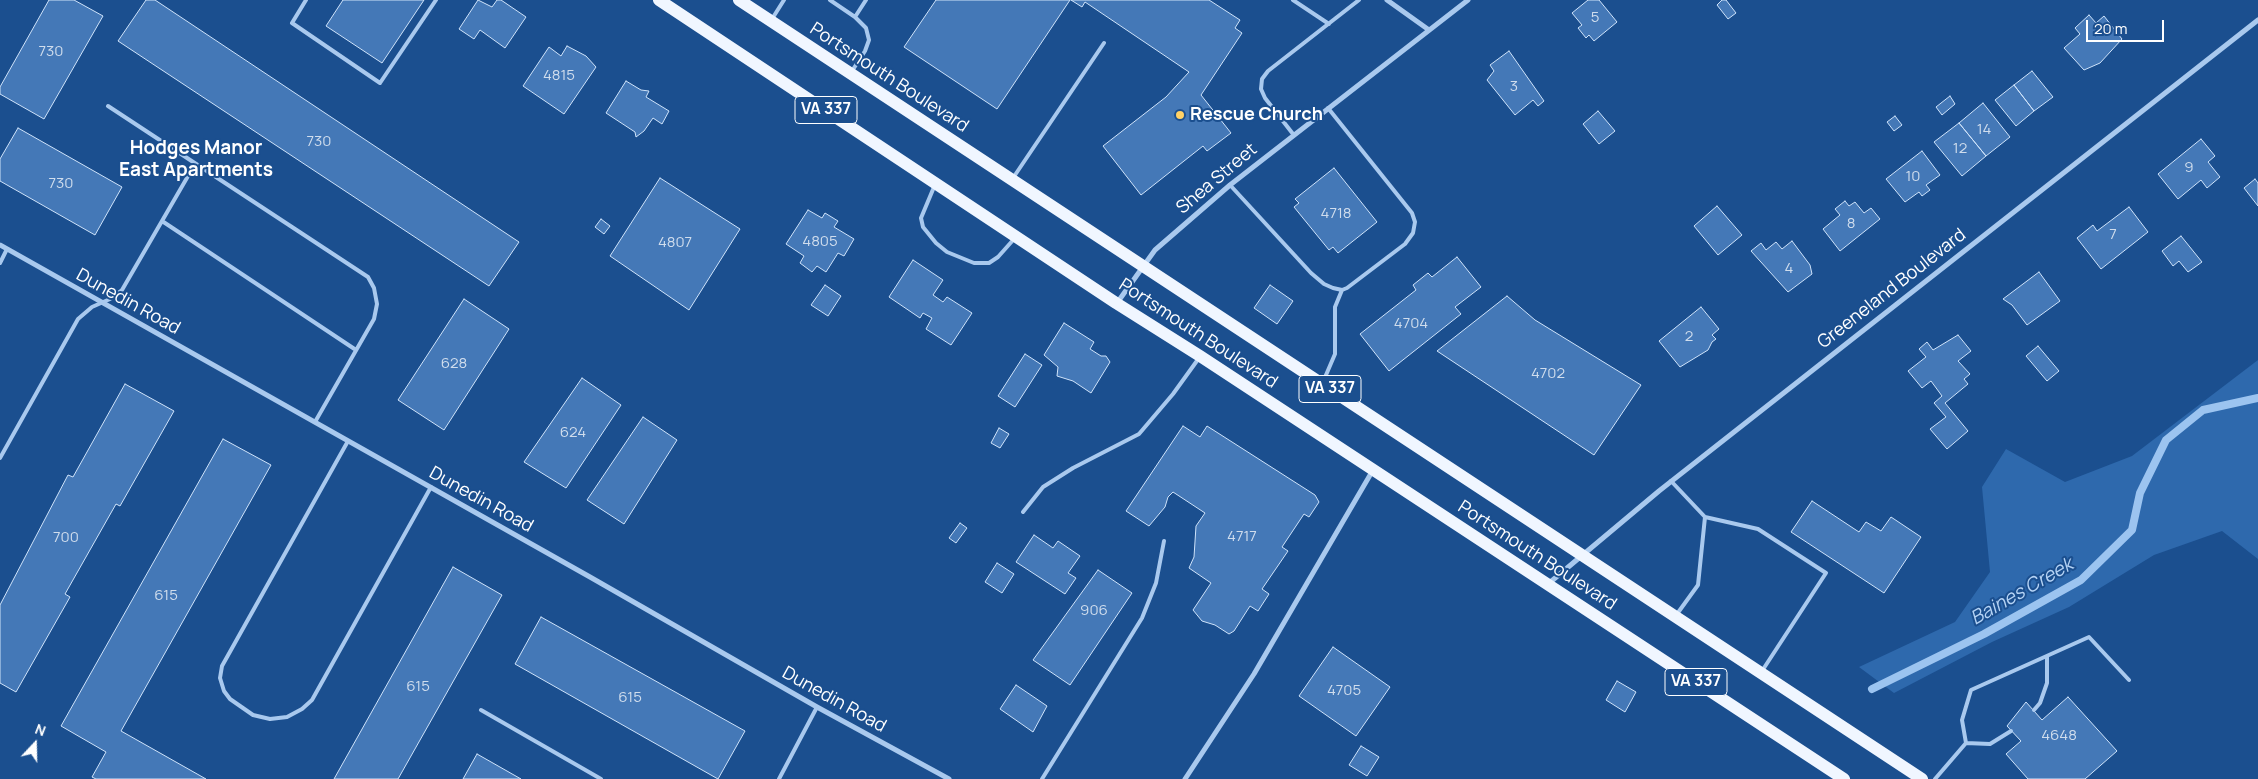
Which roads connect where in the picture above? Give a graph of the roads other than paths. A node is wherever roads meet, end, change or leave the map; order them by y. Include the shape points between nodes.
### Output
1 (306, 0) edge
2 (436, 0) edge
3 (659, 0) edge
4 (739, 0) edge
5 (784, 0) edge
6 (830, 0) edge
7 (866, 0) edge
8 (1293, 0) edge
9 (1359, 0) edge
10 (1387, 0) edge
11 (1468, 0) edge
12 (855, 16) junction
13 (2258, 20) edge
14 (771, 21) junction
15 (1329, 24) junction
16 (1429, 30) junction
17 (1104, 43) dead end
18 (850, 73) junction
19 (108, 106) dead end
20 (1328, 108) junction
21 (1294, 134) junction
22 (195, 164) junction
23 (1012, 180) junction
24 (936, 182) junction
25 (1230, 185) junction
26 (162, 221) junction
27 (1017, 236) junction
28 (0, 245) edge
29 (7, 249) junction
30 (0, 263) edge
31 (1143, 266) junction
32 (1342, 290) junction
33 (102, 302) junction
34 (1116, 303) junction
35 (356, 350) junction
36 (1200, 356) junction
37 (1322, 384) junction
38 (314, 422) junction
39 (348, 441) junction
40 (0, 458) edge
41 (1373, 470) junction
42 (1671, 481) junction
43 (431, 487) junction
44 (1023, 512) dead end
45 (1705, 517) junction
46 (1164, 541) dead end
47 (1582, 556) junction
48 (1548, 585) junction
49 (1675, 616) junction
50 (2047, 656) junction
51 (1761, 673) junction
52 (2128, 680) dead end
53 (817, 707) junction
54 (481, 710) dead end
55 (2034, 710) dead end
56 (2011, 731) dead end
57 (1966, 744) junction
58 (600, 779) edge
59 (779, 779) edge
60 (949, 779) edge
61 (1042, 779) edge
62 (1185, 779) edge
63 (1844, 779) edge
64 (1922, 779) edge
65 (1935, 779) edge

1 - 2 lane via 292,23 380,83
3 - 24 main road, Portsmouth Boulevard / VA 337
4 - 14 main road, Portsmouth Boulevard / VA 337
5 - 14 lane
6 - 12 lane
7 - 12 lane
8 - 15 lane
9 - 15 lane
10 - 16 street
11 - 16 street, Shea Street
12 - 18 lane via 866,28 869,40
13 - 42 street, Greeneland Boulevard
14 - 18 main road, Portsmouth Boulevard / VA 337
15 - 21 lane via 1262,79 1261,89 1265,98
16 - 20 street, Shea Street
17 - 23 lane
18 - 23 main road, Portsmouth Boulevard / VA 337
19 - 22 lane
20 - 21 street, Shea Street
20 - 32 lane via 1412,213 1415,222 1413,233 1405,244
21 - 25 street, Shea Street
22 - 26 lane
22 - 35 lane via 368,277 377,304 374,319
23 - 31 main road, Portsmouth Boulevard / VA 337
24 - 27 main road, Portsmouth Boulevard / VA 337
24 - 27 lane via 921,218 923,227 947,252 974,263 989,262
25 - 31 street, Shea Street via 1155,250
25 - 32 lane via 1311,273 1324,284
26 - 33 lane via 122,290
26 - 35 lane
27 - 34 main road, Portsmouth Boulevard / VA 337
28 - 29 street, Dunedin Road
29 - 30 lane
29 - 33 street, Dunedin Road
31 - 34 street, Shea Street
31 - 37 main road, Portsmouth Boulevard / VA 337
32 - 37 lane via 1335,307 1335,354
33 - 38 street, Dunedin Road
33 - 40 lane via 78,319
34 - 36 main road, Portsmouth Boulevard / VA 337
35 - 38 lane
36 - 41 main road, Portsmouth Boulevard / VA 337
36 - 44 lane via 1139,434 1043,487
37 - 47 main road, Portsmouth Boulevard / VA 337
38 - 39 street, Dunedin Road
39 - 43 street, Dunedin Road
39 - 43 lane via 222,666 220,678 224,691 253,715 270,719 287,717 312,700
41 - 48 main road, Portsmouth Boulevard / VA 337
41 - 62 street via 1254,674
42 - 45 lane
42 - 47 street, Greeneland Boulevard
43 - 53 street, Dunedin Road
45 - 49 lane via 1698,585
45 - 51 lane via 1758,529 1826,573
46 - 61 lane via 1156,583 1142,618
47 - 48 street, Greeneland Boulevard
47 - 49 main road, Portsmouth Boulevard / VA 337
48 - 63 main road, Portsmouth Boulevard / VA 337
49 - 51 main road, Portsmouth Boulevard / VA 337
50 - 52 lane via 2089,637
50 - 55 lane via 2048,682
50 - 57 lane via 1971,690 1962,720
51 - 64 main road, Portsmouth Boulevard / VA 337
53 - 59 lane
53 - 60 street, Dunedin Road
54 - 58 lane
56 - 57 lane via 1990,744
57 - 65 lane

